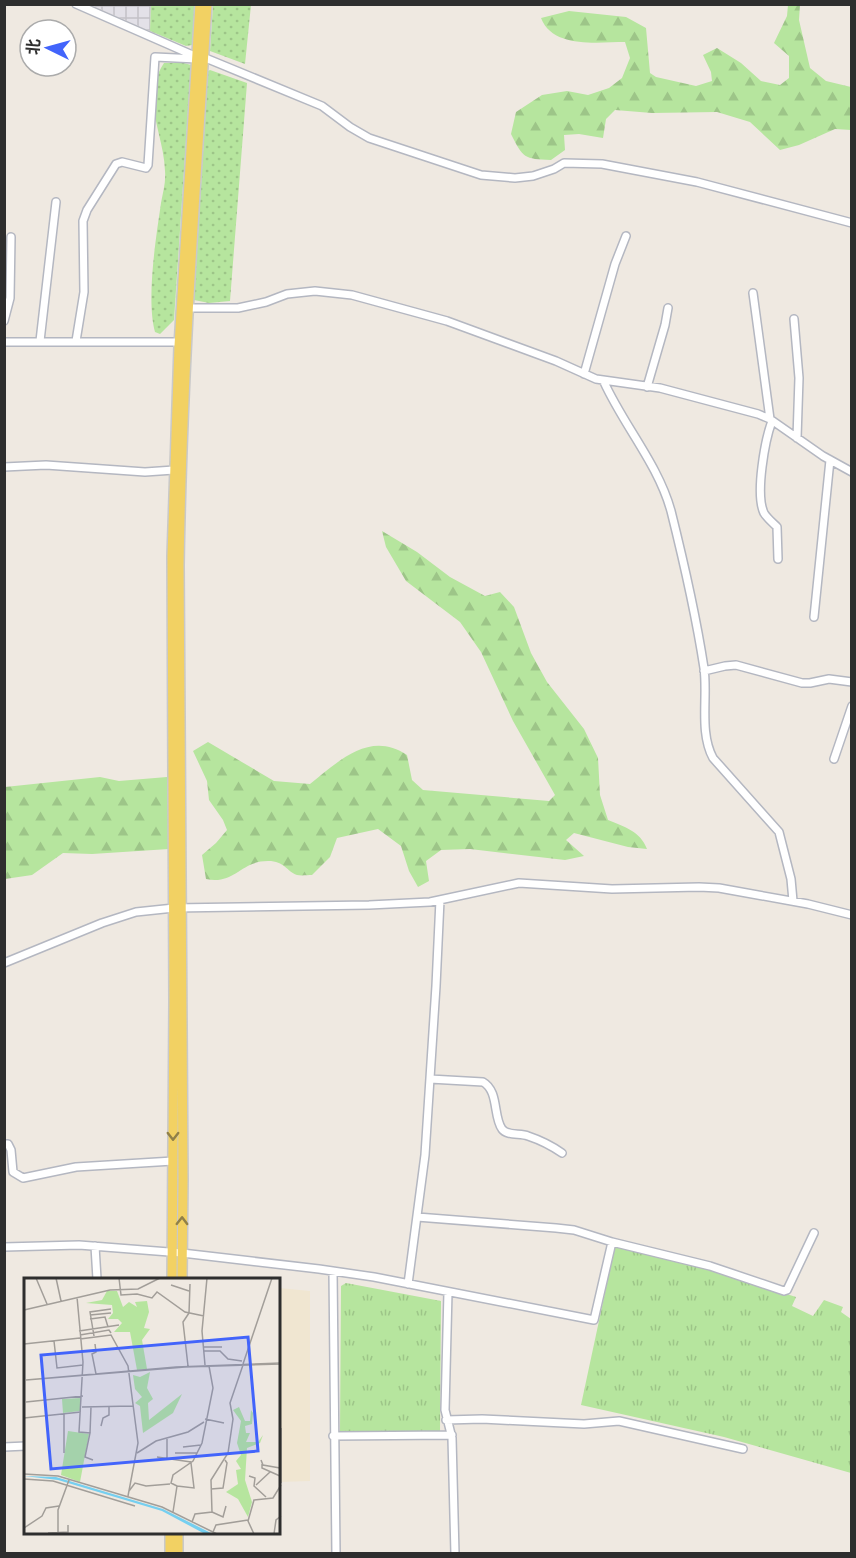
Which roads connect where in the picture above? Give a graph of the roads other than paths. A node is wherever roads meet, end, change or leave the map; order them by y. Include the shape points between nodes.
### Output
1 (76, 4) edge
2 (200, 4) edge
3 (207, 4) edge
4 (199, 58) junction
5 (56, 202) dead end
6 (852, 223) edge
7 (626, 236) dead end
8 (11, 237) dead end
9 (753, 293) dead end
10 (188, 308) junction
11 (668, 308) dead end
12 (794, 319) dead end
13 (4, 321) edge
14 (40, 341) junction
15 (76, 341) junction
16 (4, 342) edge
17 (179, 342) junction
18 (584, 374) junction
19 (604, 382) junction
20 (647, 387) junction
21 (771, 420) junction
22 (797, 438) junction
23 (830, 460) junction
24 (4, 467) edge
25 (174, 470) junction
26 (852, 472) edge
27 (778, 559) dead end
28 (814, 617) dead end
29 (704, 671) junction
30 (852, 682) edge
31 (852, 706) edge
32 (834, 759) dead end
33 (440, 900) junction
34 (793, 901) junction
35 (178, 908) junction
36 (852, 915) edge
37 (4, 963) edge
38 (430, 1079) junction
39 (4, 1144) edge
40 (562, 1153) dead end
41 (173, 1161) junction
42 (417, 1217) junction
43 (814, 1233) dead end
44 (612, 1242) junction
45 (95, 1246) junction
46 (4, 1247) edge
47 (177, 1253) junction
48 (333, 1271) junction
49 (98, 1278) edge
50 (172, 1278) edge
51 (182, 1278) edge
52 (408, 1284) junction
53 (448, 1292) junction
54 (446, 1420) junction
55 (452, 1435) junction
56 (333, 1436) junction
57 (24, 1446) edge
58 (4, 1447) edge
59 (743, 1449) dead end
60 (170, 1534) edge
61 (178, 1534) edge
62 (170, 1554) edge
63 (178, 1554) edge
64 (336, 1554) edge
65 (455, 1554) edge

1 - 4 street
2 - 4 main road
3 - 4 main road
4 - 6 street via 322,106 369,138 481,175 515,178 533,176 564,163 602,164 697,182
4 - 10 main road
4 - 15 street via 155,57 148,165 146,168 116,164 87,210 83,221 84,292
4 - 17 main road
5 - 14 street
7 - 18 street
8 - 13 street via 10,298
9 - 21 street
10 - 18 street via 238,308 287,294 315,291 352,295 447,321
10 - 35 main road via 179,566
11 - 20 street
12 - 22 street via 799,378
14 - 15 street
14 - 16 street
15 - 17 street
17 - 25 main road
18 - 19 street
19 - 20 street
19 - 29 street via 649,459 670,508
20 - 21 street
21 - 22 street
21 - 27 street via 764,447 762,495 765,515 777,527
22 - 23 street
23 - 26 street
23 - 28 street
24 - 25 street
25 - 35 main road
29 - 30 street via 736,666 802,682
29 - 34 street via 710,752 779,832
31 - 32 street
33 - 34 street via 532,882 612,889 699,887
33 - 35 street
33 - 38 street
34 - 36 street
35 - 37 street via 117,917
35 -> 41 main road
47 -> 35 main road
38 - 40 street via 489,1085 500,1127 505,1132 527,1136
38 - 42 street
39 - 41 street via 11,1150 13,1172 22,1178 76,1167
41 - 47 main road
42 - 44 street via 574,1230
42 - 52 street
43 - 44 street via 784,1291 710,1266
44 - 53 street via 594,1320
45 - 46 street
45 - 47 street
45 - 49 street
47 - 48 street
47 - 50 main road
47 - 51 main road
48 - 52 street
48 - 56 street
52 - 53 street
53 - 54 street
54 - 55 street
54 - 59 street via 619,1422
55 - 56 street
55 - 65 street
56 - 64 street
57 - 58 street
60 - 62 main road
61 - 63 main road

